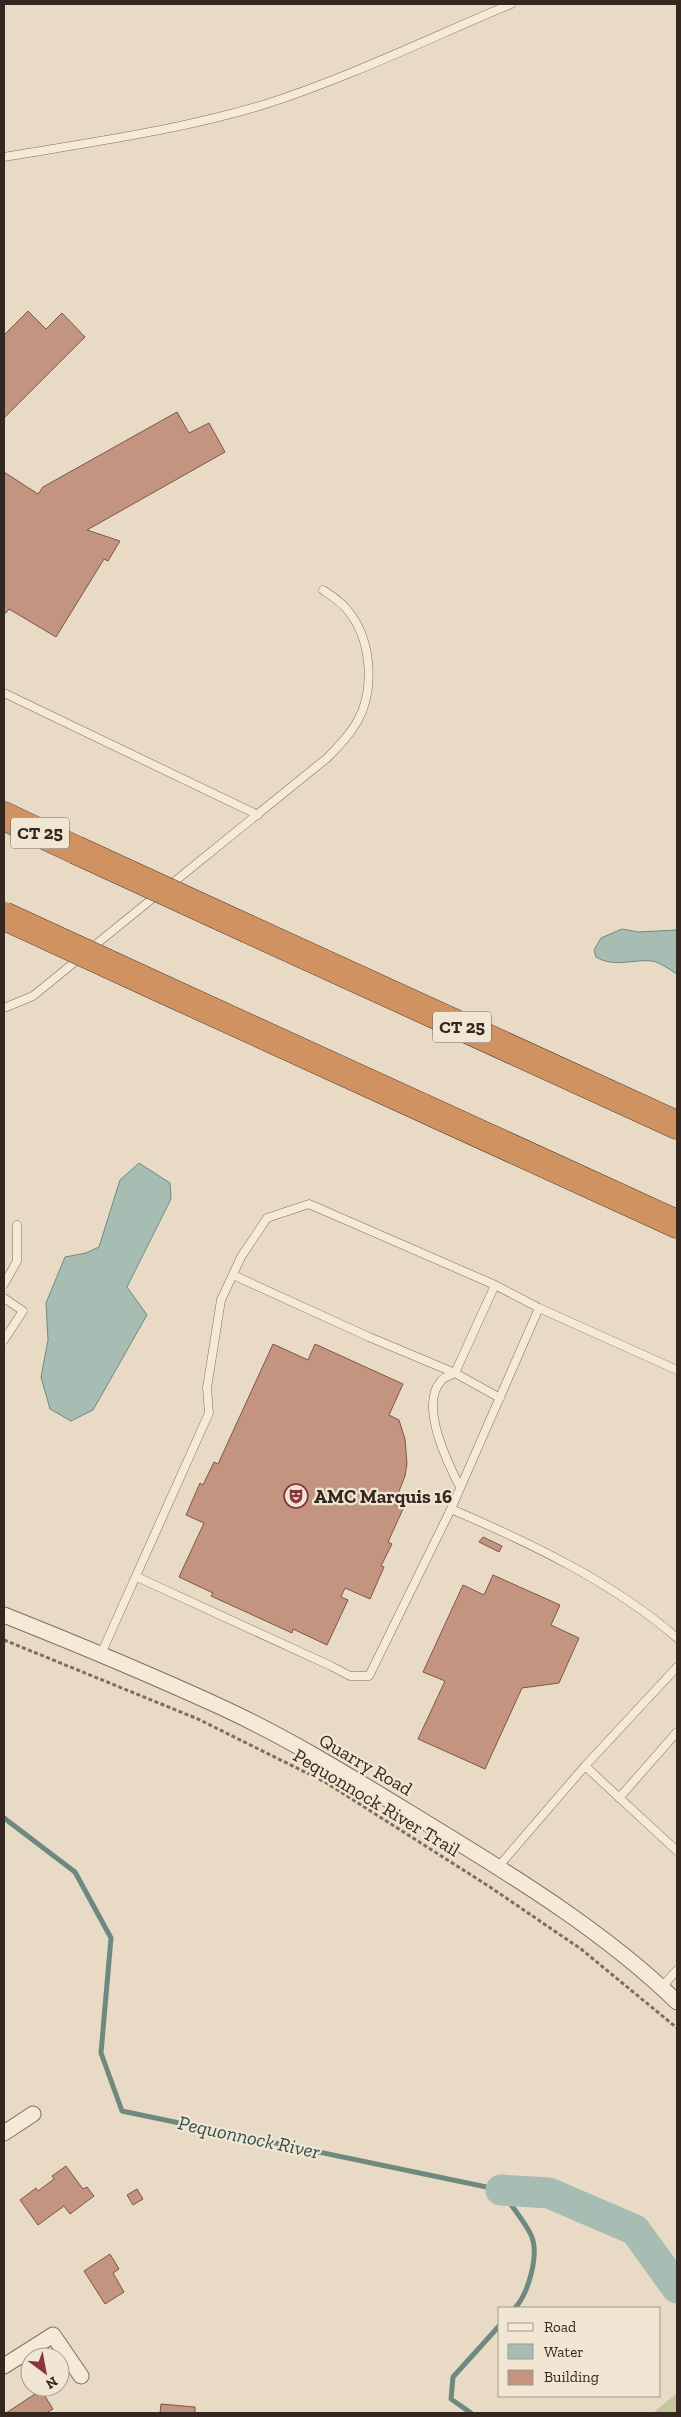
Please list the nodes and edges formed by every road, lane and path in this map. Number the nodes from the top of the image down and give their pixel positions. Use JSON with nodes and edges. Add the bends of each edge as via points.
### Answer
{"nodes":[{"id":1,"x":511,"y":4,"type":"edge"},
{"id":2,"x":4,"y":157,"type":"edge"},
{"id":3,"x":323,"y":590,"type":"dead end"},
{"id":4,"x":4,"y":693,"type":"edge"},
{"id":5,"x":258,"y":815,"type":"junction"},
{"id":6,"x":4,"y":816,"type":"edge"},
{"id":7,"x":4,"y":916,"type":"edge"},
{"id":8,"x":4,"y":1008,"type":"edge"},
{"id":9,"x":677,"y":1125,"type":"edge"},
{"id":10,"x":675,"y":1223,"type":"edge"},
{"id":11,"x":17,"y":1225,"type":"dead end"},
{"id":12,"x":233,"y":1275,"type":"junction"},
{"id":13,"x":4,"y":1284,"type":"edge"},
{"id":14,"x":495,"y":1285,"type":"junction"},
{"id":15,"x":4,"y":1298,"type":"edge"},
{"id":16,"x":539,"y":1308,"type":"junction"},
{"id":17,"x":4,"y":1340,"type":"edge"},
{"id":18,"x":677,"y":1370,"type":"edge"},
{"id":19,"x":455,"y":1373,"type":"junction"},
{"id":20,"x":500,"y":1398,"type":"junction"},
{"id":21,"x":460,"y":1487,"type":"junction"},
{"id":22,"x":450,"y":1509,"type":"junction"},
{"id":23,"x":137,"y":1577,"type":"junction"},
{"id":24,"x":4,"y":1615,"type":"edge"},
{"id":25,"x":677,"y":1638,"type":"edge"},
{"id":26,"x":4,"y":1640,"type":"edge"},
{"id":27,"x":101,"y":1654,"type":"junction"},
{"id":28,"x":677,"y":1667,"type":"edge"},
{"id":29,"x":677,"y":1732,"type":"edge"},
{"id":30,"x":586,"y":1766,"type":"junction"},
{"id":31,"x":619,"y":1798,"type":"junction"},
{"id":32,"x":677,"y":1851,"type":"edge"},
{"id":33,"x":498,"y":1867,"type":"junction"},
{"id":34,"x":677,"y":1970,"type":"edge"},
{"id":35,"x":662,"y":1987,"type":"junction"},
{"id":36,"x":677,"y":2002,"type":"edge"},
{"id":37,"x":677,"y":2028,"type":"edge"},
{"id":38,"x":33,"y":2114,"type":"dead end"},
{"id":39,"x":4,"y":2133,"type":"edge"},
{"id":40,"x":4,"y":2366,"type":"edge"},
{"id":41,"x":81,"y":2376,"type":"dead end"}],
"edges":[{"from":1,"to":2,"type":"lane","via":[[313,88],[266,104],[166,129]]},
{"from":3,"to":5,"type":"lane","via":[[340,601],[362,636],[368,688],[363,707],[343,742]]},
{"from":4,"to":5,"type":"lane"},
{"from":5,"to":8,"type":"lane","via":[[49,984],[32,996]]},
{"from":6,"to":9,"type":"highway","number":"CT 25","bridge":true},
{"from":7,"to":10,"type":"highway","bridge":true},
{"from":11,"to":13,"type":"lane","via":[[17,1261]]},
{"from":12,"to":14,"type":"lane","via":[[267,1218],[309,1204]]},
{"from":12,"to":19,"type":"lane","via":[[369,1338]]},
{"from":12,"to":23,"type":"lane","via":[[222,1300],[213,1343],[207,1388],[210,1413]]},
{"from":14,"to":16,"type":"lane"},
{"from":14,"to":19,"type":"lane"},
{"from":15,"to":17,"type":"lane","via":[[23,1311]]},
{"from":16,"to":18,"type":"lane"},
{"from":16,"to":20,"type":"lane"},
{"from":19,"to":20,"type":"lane"},
{"from":19,"to":21,"type":"lane","via":[[441,1381],[434,1395],[435,1428],[444,1456]]},
{"from":20,"to":21,"type":"lane"},
{"from":21,"to":22,"type":"lane"},
{"from":22,"to":23,"type":"lane","via":[[369,1676],[350,1676]]},
{"from":22,"to":25,"type":"lane","via":[[549,1555],[636,1607]]},
{"from":23,"to":27,"type":"lane"},
{"from":24,"to":27,"type":"street","name":"Quarry Road"},
{"from":26,"to":37,"type":"path","name":"Pequonnock River Trail","via":[[198,1719],[325,1782],[581,1948]]},
{"from":27,"to":33,"type":"street","name":"Quarry Road","via":[[222,1708],[332,1766]]},
{"from":28,"to":30,"type":"lane"},
{"from":29,"to":31,"type":"lane"},
{"from":30,"to":31,"type":"lane"},
{"from":30,"to":33,"type":"lane"},
{"from":31,"to":32,"type":"lane"},
{"from":33,"to":35,"type":"street","name":"Quarry Road","via":[[594,1932]]},
{"from":34,"to":35,"type":"lane"},
{"from":35,"to":36,"type":"street","name":"Quarry Road"},
{"from":38,"to":39,"type":"street"},
{"from":40,"to":41,"type":"street","via":[[53,2335]]}]}
